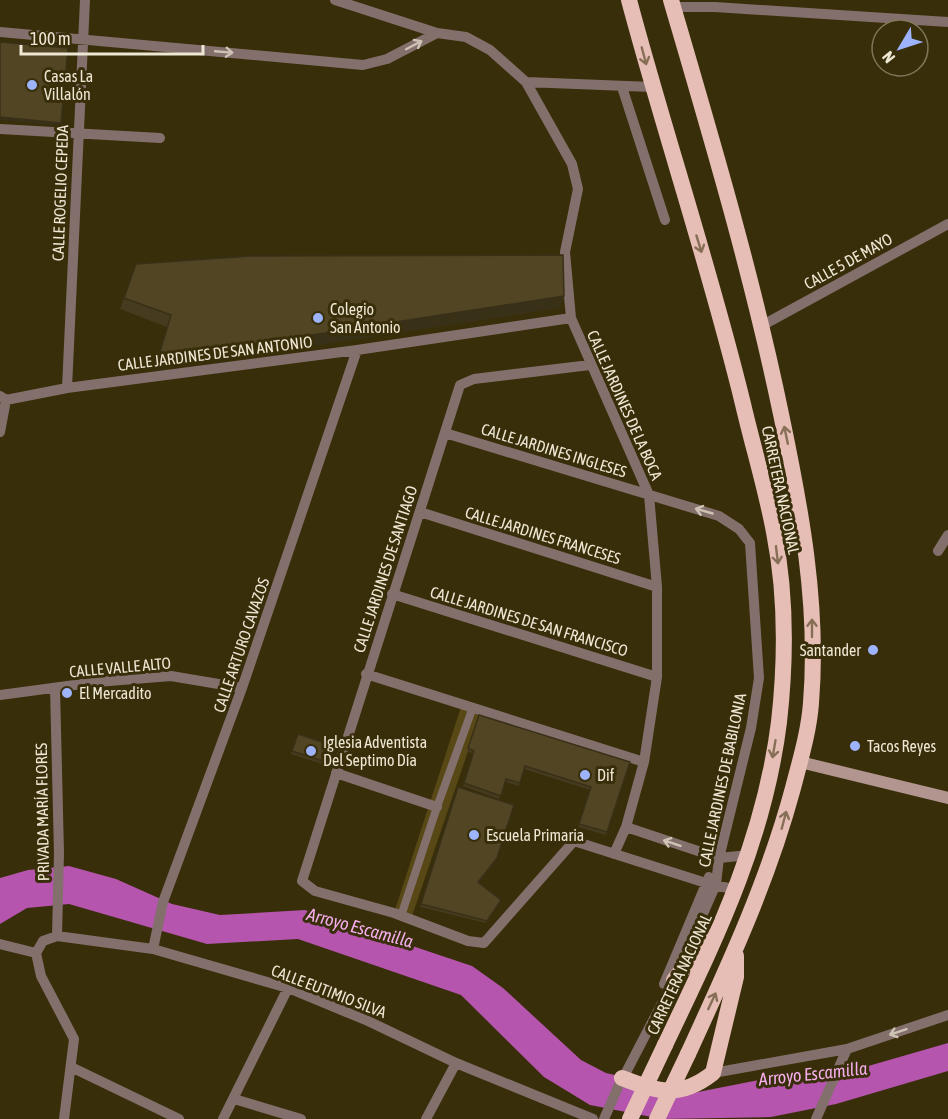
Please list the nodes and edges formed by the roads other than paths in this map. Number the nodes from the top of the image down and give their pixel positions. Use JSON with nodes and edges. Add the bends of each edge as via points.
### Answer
{"nodes":[{"id":1,"x":85,"y":0,"type":"edge"},
{"id":2,"x":335,"y":0,"type":"edge"},
{"id":3,"x":629,"y":0,"type":"edge"},
{"id":4,"x":672,"y":3,"type":"edge"},
{"id":5,"x":948,"y":22,"type":"edge"},
{"id":6,"x":0,"y":32,"type":"edge"},
{"id":7,"x":437,"y":33,"type":"junction"},
{"id":8,"x":82,"y":39,"type":"junction"},
{"id":9,"x":526,"y":82,"type":"junction"},
{"id":10,"x":622,"y":87,"type":"junction"},
{"id":11,"x":652,"y":87,"type":"junction"},
{"id":12,"x":0,"y":129,"type":"edge"},
{"id":13,"x":78,"y":132,"type":"junction"},
{"id":14,"x":160,"y":138,"type":"dead end"},
{"id":15,"x":665,"y":220,"type":"dead end"},
{"id":16,"x":948,"y":224,"type":"edge"},
{"id":17,"x":571,"y":318,"type":"junction"},
{"id":18,"x":762,"y":325,"type":"junction"},
{"id":19,"x":357,"y":350,"type":"junction"},
{"id":20,"x":590,"y":365,"type":"junction"},
{"id":21,"x":67,"y":388,"type":"junction"},
{"id":22,"x":3,"y":398,"type":"edge"},
{"id":23,"x":1,"y":419,"type":"edge"},
{"id":24,"x":0,"y":432,"type":"edge"},
{"id":25,"x":445,"y":433,"type":"junction"},
{"id":26,"x":649,"y":495,"type":"junction"},
{"id":27,"x":420,"y":512,"type":"junction"},
{"id":28,"x":948,"y":535,"type":"edge"},
{"id":29,"x":750,"y":543,"type":"joint"},
{"id":30,"x":938,"y":551,"type":"dead end"},
{"id":31,"x":657,"y":587,"type":"junction"},
{"id":32,"x":392,"y":594,"type":"junction"},
{"id":33,"x":366,"y":674,"type":"junction"},
{"id":34,"x":657,"y":677,"type":"junction"},
{"id":35,"x":55,"y":688,"type":"junction"},
{"id":36,"x":242,"y":688,"type":"junction"},
{"id":37,"x":0,"y":695,"type":"edge"},
{"id":38,"x":473,"y":707,"type":"junction"},
{"id":39,"x":644,"y":762,"type":"junction"},
{"id":40,"x":800,"y":762,"type":"junction"},
{"id":41,"x":336,"y":773,"type":"junction"},
{"id":42,"x":948,"y":798,"type":"edge"},
{"id":43,"x":437,"y":807,"type":"junction"},
{"id":44,"x":626,"y":827,"type":"junction"},
{"id":45,"x":614,"y":854,"type":"junction"},
{"id":46,"x":749,"y":855,"type":"junction"},
{"id":47,"x":719,"y":858,"type":"junction"},
{"id":48,"x":711,"y":884,"type":"junction"},
{"id":49,"x":737,"y":890,"type":"junction"},
{"id":50,"x":726,"y":915,"type":"junction"},
{"id":51,"x":401,"y":916,"type":"junction"},
{"id":52,"x":57,"y":936,"type":"junction"},
{"id":53,"x":0,"y":944,"type":"edge"},
{"id":54,"x":153,"y":949,"type":"junction"},
{"id":55,"x":736,"y":949,"type":"junction"},
{"id":56,"x":36,"y":953,"type":"junction"},
{"id":57,"x":674,"y":980,"type":"junction"},
{"id":58,"x":288,"y":988,"type":"junction"},
{"id":59,"x":948,"y":1015,"type":"edge"},
{"id":60,"x":847,"y":1049,"type":"junction"},
{"id":61,"x":456,"y":1063,"type":"junction"},
{"id":62,"x":70,"y":1067,"type":"junction"},
{"id":63,"x":713,"y":1073,"type":"junction"},
{"id":64,"x":622,"y":1082,"type":"junction"},
{"id":65,"x":234,"y":1099,"type":"junction"},
{"id":66,"x":608,"y":1117,"type":"edge"},
{"id":67,"x":592,"y":1118,"type":"edge"},
{"id":68,"x":64,"y":1119,"type":"edge"},
{"id":69,"x":179,"y":1119,"type":"edge"},
{"id":70,"x":223,"y":1119,"type":"edge"},
{"id":71,"x":301,"y":1119,"type":"edge"},
{"id":72,"x":426,"y":1119,"type":"edge"},
{"id":73,"x":630,"y":1119,"type":"edge"},
{"id":74,"x":657,"y":1119,"type":"edge"},
{"id":75,"x":816,"y":1119,"type":"edge"}],
"edges":[{"from":1,"to":8,"type":"street","name":"CALLE ROGELIO CEPEDA"},
{"from":2,"to":7,"type":"street","name":"CALLE JARDINES DE LA BOCA"},
{"from":3,"to":11,"type":"highway","name":"CARRETERA NACIONAL","one_way":true},
{"from":4,"to":5,"type":"street"},
{"from":4,"to":18,"type":"highway","name":"CARRETERA NACIONAL"},
{"from":6,"to":8,"type":"street"},
{"from":8,"to":7,"type":"street","one_way":true,"via":[[363,65],[387,59]]},
{"from":7,"to":9,"type":"street","name":"CALLE JARDINES DE LA BOCA","via":[[465,37],[490,50]]},
{"from":8,"to":13,"type":"street","name":"CALLE ROGELIO CEPEDA"},
{"from":9,"to":10,"type":"street"},
{"from":9,"to":17,"type":"street","name":"CALLE JARDINES DE LA BOCA","via":[[572,164],[578,189],[565,252]]},
{"from":10,"to":11,"type":"street"},
{"from":10,"to":15,"type":"street"},
{"from":11,"to":46,"type":"highway","name":"CARRETERA NACIONAL","one_way":true,"via":[[725,331],[774,532],[783,595],[779,722]]},
{"from":12,"to":13,"type":"street"},
{"from":13,"to":14,"type":"street"},
{"from":13,"to":21,"type":"street","name":"CALLE ROGELIO CEPEDA"},
{"from":16,"to":18,"type":"street","name":"CALLE 5 DE MAYO"},
{"from":17,"to":19,"type":"street","name":"CALLE JARDINES DE SAN ANTONIO"},
{"from":17,"to":20,"type":"street","name":"CALLE JARDINES DE LA BOCA"},
{"from":40,"to":18,"type":"highway","name":"CARRETERA NACIONAL","one_way":true,"via":[[811,704],[812,613],[798,491]]},
{"from":19,"to":21,"type":"street","name":"CALLE JARDINES DE SAN ANTONIO"},
{"from":19,"to":36,"type":"street","name":"CALLE ARTURO CAVAZOS"},
{"from":20,"to":25,"type":"street","name":"CALLE JARDINES DE SANTIAGO","via":[[466,381],[457,391]]},
{"from":20,"to":26,"type":"street","name":"CALLE JARDINES DE LA BOCA"},
{"from":21,"to":22,"type":"street","name":"CALLE JARDINES DE SAN ANTONIO"},
{"from":22,"to":23,"type":"street"},
{"from":23,"to":24,"type":"street"},
{"from":25,"to":26,"type":"street","name":"CALLE JARDINES INGLESES"},
{"from":25,"to":27,"type":"street","name":"CALLE JARDINES DE SANTIAGO"},
{"from":29,"to":26,"type":"street","name":"CALLE JARDINES INGLESES","one_way":true,"via":[[739,529],[719,516]]},
{"from":26,"to":31,"type":"street","name":"CALLE JARDINES DE LA BOCA"},
{"from":27,"to":31,"type":"street","name":"CALLE JARDINES FRANCESES"},
{"from":27,"to":32,"type":"street","name":"CALLE JARDINES DE SANTIAGO"},
{"from":28,"to":30,"type":"street"},
{"from":29,"to":47,"type":"street","name":"CALLE JARDINES DE BABILONIA","via":[[759,678],[736,797]]},
{"from":31,"to":34,"type":"street","name":"CALLE JARDINES DE LA BOCA"},
{"from":32,"to":33,"type":"street","name":"CALLE JARDINES DE SANTIAGO"},
{"from":32,"to":34,"type":"street","name":"CALLE JARDINES DE SAN FRANCISCO"},
{"from":33,"to":38,"type":"street"},
{"from":33,"to":41,"type":"street","name":"CALLE JARDINES DE SANTIAGO"},
{"from":34,"to":39,"type":"street","name":"CALLE JARDINES DE LA BOCA"},
{"from":35,"to":36,"type":"street","name":"CALLE VALLE ALTO","via":[[171,676]]},
{"from":35,"to":37,"type":"street","name":"CALLE VALLE ALTO"},
{"from":35,"to":52,"type":"street","name":"PRIVADA MARÍA FLORES"},
{"from":36,"to":54,"type":"street","name":"CALLE ARTURO CAVAZOS","via":[[163,902]]},
{"from":38,"to":39,"type":"street"},
{"from":38,"to":43,"type":"street"},
{"from":39,"to":44,"type":"street","name":"CALLE JARDINES DE LA BOCA"},
{"from":40,"to":42,"type":"main road"},
{"from":55,"to":40,"type":"highway","name":"CARRETERA NACIONAL","one_way":true,"via":[[781,833]]},
{"from":41,"to":43,"type":"street"},
{"from":41,"to":51,"type":"street","name":"CALLE JARDINES DE SANTIAGO","via":[[302,881],[307,887]]},
{"from":43,"to":51,"type":"street"},
{"from":44,"to":45,"type":"street","name":"CALLE JARDINES DE LA BOCA"},
{"from":47,"to":44,"type":"street","one_way":true},
{"from":45,"to":48,"type":"street"},
{"from":45,"to":51,"type":"street","via":[[574,841],[484,943],[468,941]]},
{"from":46,"to":47,"type":"street"},
{"from":46,"to":49,"type":"highway","name":"CARRETERA NACIONAL"},
{"from":47,"to":48,"type":"street","name":"CALLE JARDINES DE BABILONIA"},
{"from":48,"to":49,"type":"street"},
{"from":48,"to":57,"type":"street","name":"CALLE JARDINES DE BABILONIA"},
{"from":48,"to":64,"type":"street"},
{"from":49,"to":50,"type":"highway","name":"CARRETERA NACIONAL"},
{"from":50,"to":57,"type":"highway"},
{"from":50,"to":73,"type":"highway","name":"CARRETERA NACIONAL","bridge":true},
{"from":52,"to":54,"type":"street","name":"CALLE EUTIMIO SILVA"},
{"from":52,"to":56,"type":"street","name":"CALLE EUTIMIO SILVA","via":[[43,941]]},
{"from":53,"to":56,"type":"street"},
{"from":54,"to":58,"type":"street","name":"CALLE EUTIMIO SILVA"},
{"from":55,"to":63,"type":"highway","via":[[736,977]]},
{"from":74,"to":55,"type":"highway","name":"CARRETERA NACIONAL","one_way":true,"bridge":true},
{"from":56,"to":62,"type":"street","via":[[41,976],[74,1039]]},
{"from":57,"to":64,"type":"street","name":"CALLE JARDINES DE BABILONIA"},
{"from":58,"to":61,"type":"street","name":"CALLE EUTIMIO SILVA"},
{"from":58,"to":65,"type":"street"},
{"from":59,"to":60,"type":"street","one_way":true},
{"from":60,"to":63,"type":"street"},
{"from":60,"to":75,"type":"street"},
{"from":61,"to":67,"type":"street","name":"CALLE EUTIMIO SILVA"},
{"from":61,"to":72,"type":"street"},
{"from":62,"to":68,"type":"street"},
{"from":62,"to":69,"type":"street"},
{"from":63,"to":64,"type":"highway","via":[[689,1087],[668,1091]]},
{"from":64,"to":66,"type":"street"},
{"from":65,"to":70,"type":"street"},
{"from":65,"to":71,"type":"street"},
{"from":66,"to":67,"type":"street","name":"CALLE EUTIMIO SILVA"}]}
